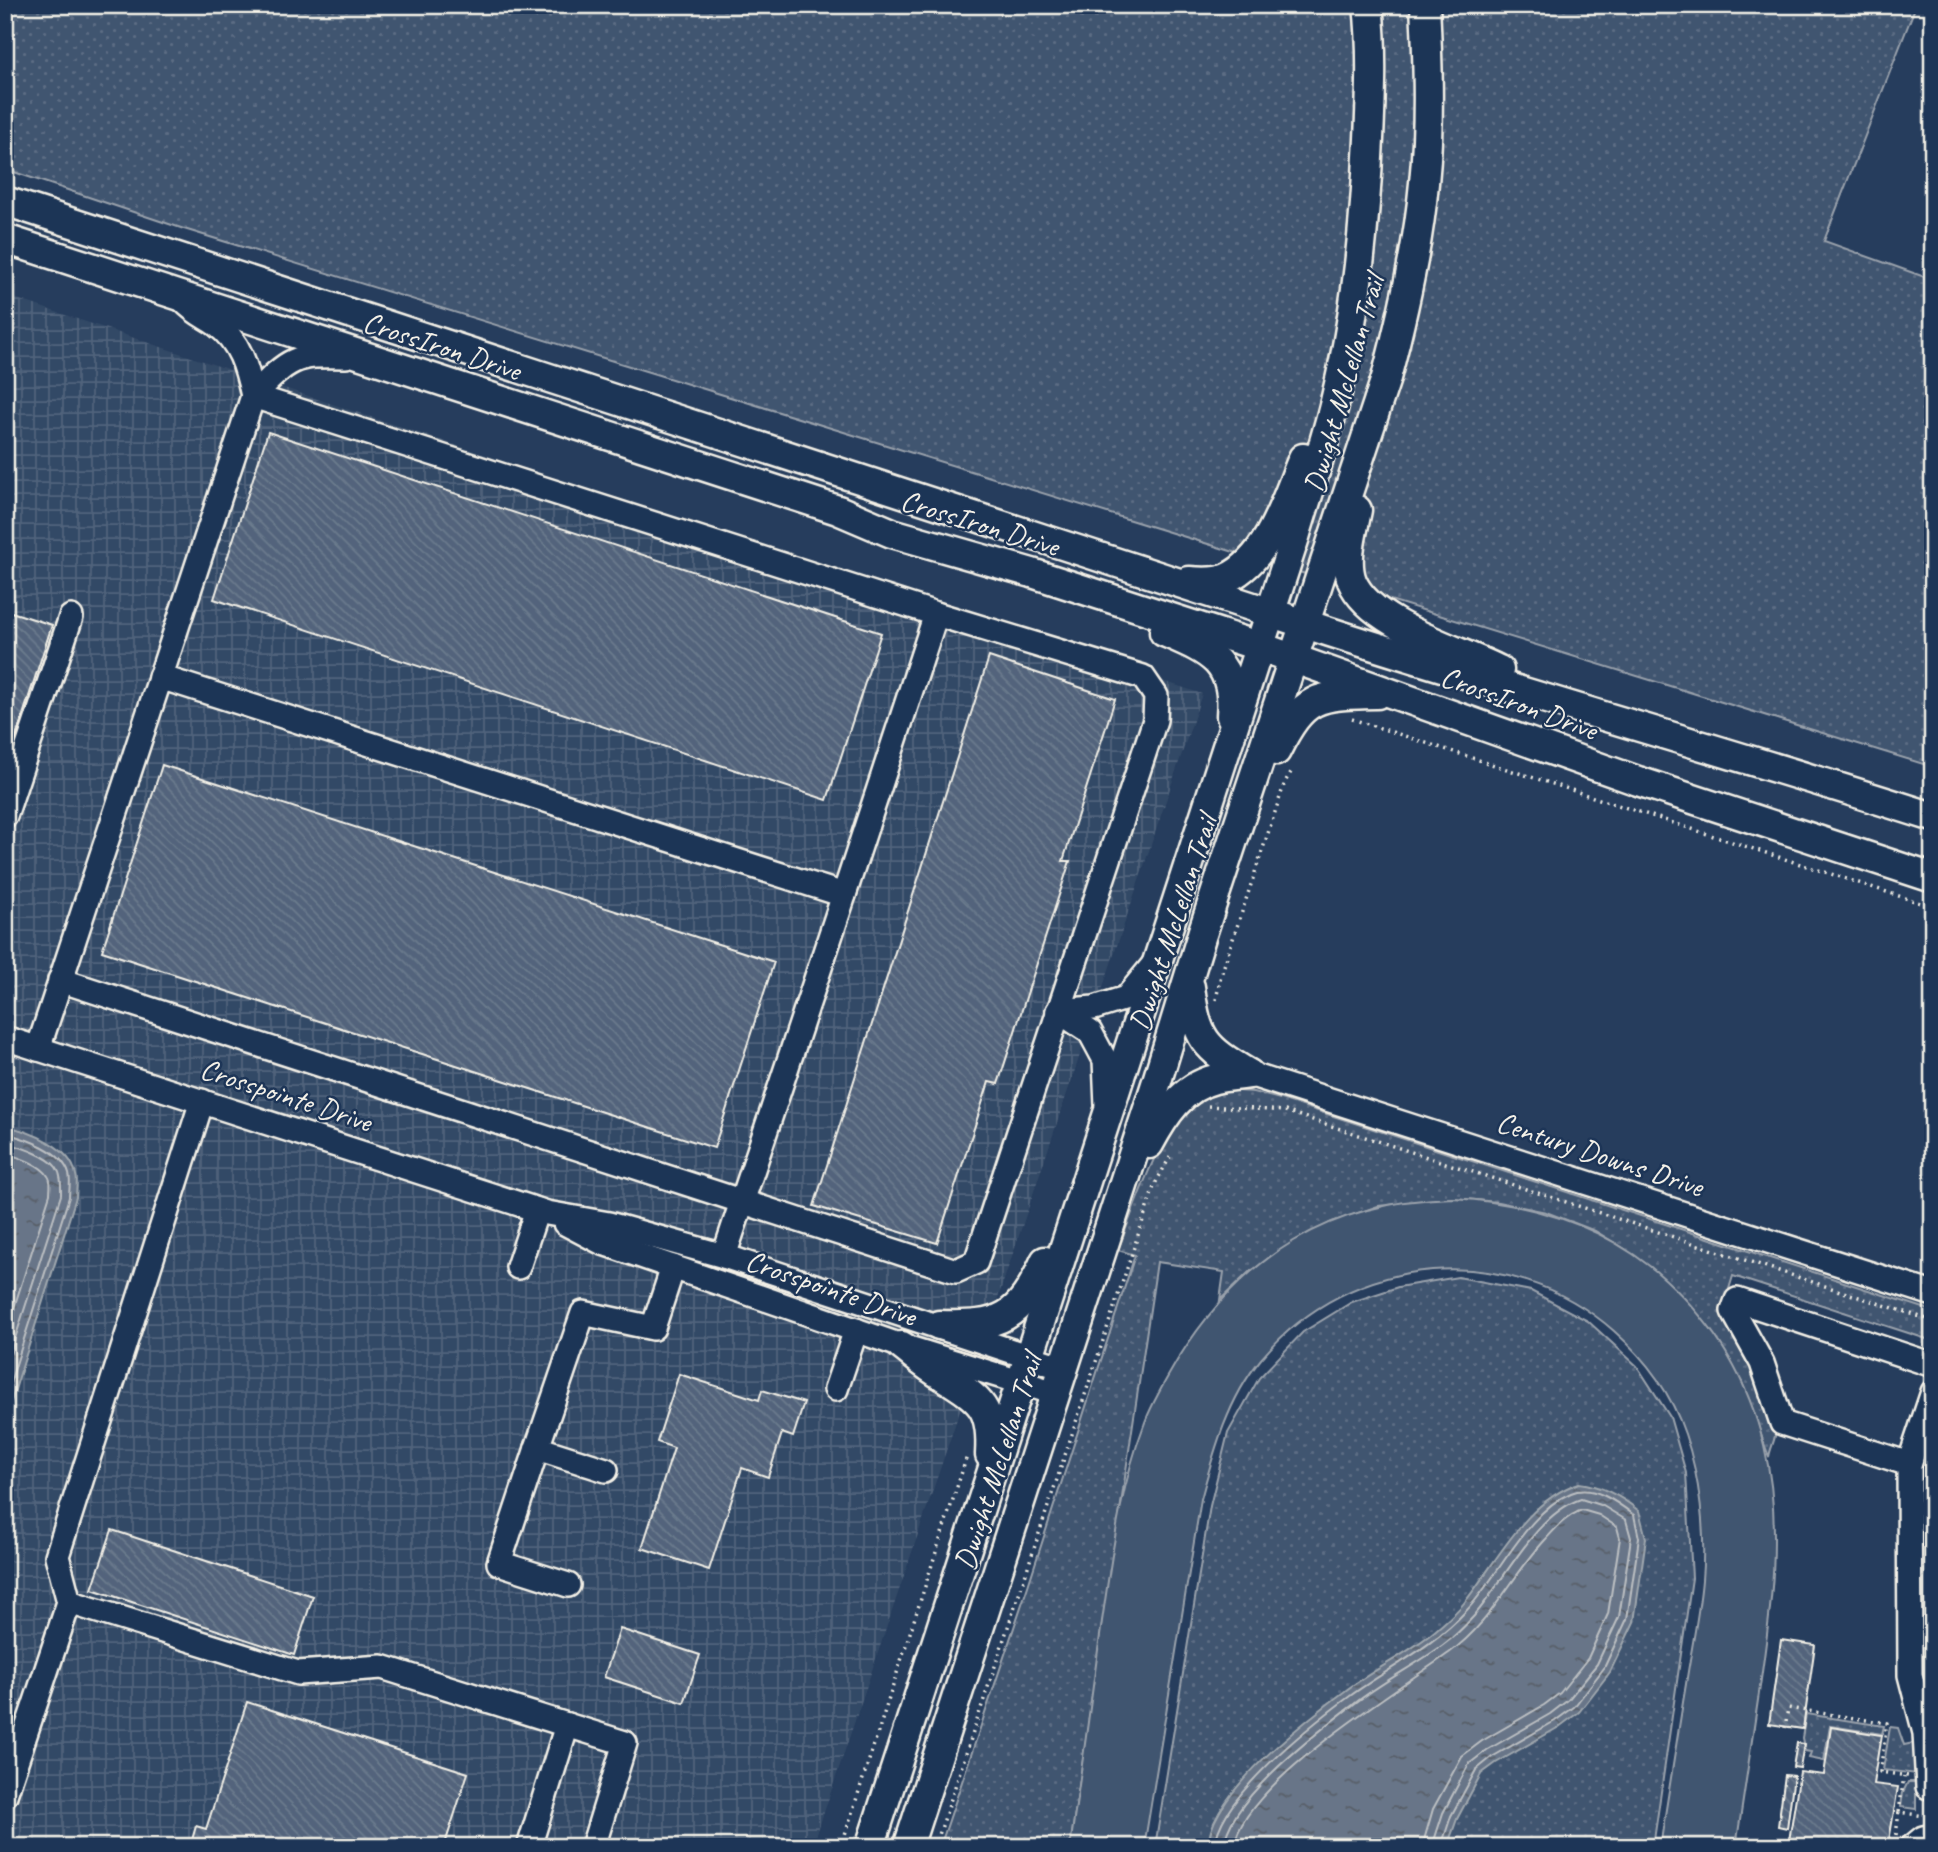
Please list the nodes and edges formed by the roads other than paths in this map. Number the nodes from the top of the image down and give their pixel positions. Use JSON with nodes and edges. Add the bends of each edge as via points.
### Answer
{"nodes":[{"id":1,"x":1368,"y":5,"type":"edge"},
{"id":2,"x":1425,"y":5,"type":"edge"},
{"id":3,"x":5,"y":201,"type":"edge"},
{"id":4,"x":5,"y":239,"type":"edge"},
{"id":5,"x":177,"y":294,"type":"junction"},
{"id":6,"x":370,"y":357,"type":"junction"},
{"id":7,"x":253,"y":396,"type":"junction"},
{"id":8,"x":1377,"y":407,"type":"junction"},
{"id":9,"x":1334,"y":408,"type":"junction"},
{"id":10,"x":1171,"y":580,"type":"junction"},
{"id":11,"x":1125,"y":604,"type":"junction"},
{"id":12,"x":1270,"y":612,"type":"junction"},
{"id":13,"x":936,"y":614,"type":"junction"},
{"id":14,"x":71,"y":617,"type":"dead end"},
{"id":15,"x":1305,"y":624,"type":"junction"},
{"id":16,"x":1258,"y":646,"type":"junction"},
{"id":17,"x":1294,"y":659,"type":"junction"},
{"id":18,"x":160,"y":677,"type":"junction"},
{"id":19,"x":1398,"y":694,"type":"junction"},
{"id":20,"x":1567,"y":705,"type":"junction"},
{"id":21,"x":1228,"y":742,"type":"junction"},
{"id":22,"x":1248,"y":795,"type":"junction"},
{"id":23,"x":5,"y":816,"type":"edge"},
{"id":24,"x":1933,"y":817,"type":"edge"},
{"id":25,"x":1933,"y":878,"type":"edge"},
{"id":26,"x":844,"y":895,"type":"junction"},
{"id":27,"x":1157,"y":960,"type":"junction"},
{"id":28,"x":1189,"y":979,"type":"junction"},
{"id":29,"x":60,"y":980,"type":"junction"},
{"id":30,"x":1058,"y":1011,"type":"junction"},
{"id":31,"x":5,"y":1038,"type":"edge"},
{"id":32,"x":38,"y":1049,"type":"junction"},
{"id":33,"x":1249,"y":1074,"type":"junction"},
{"id":34,"x":202,"y":1101,"type":"junction"},
{"id":35,"x":1107,"y":1114,"type":"junction"},
{"id":36,"x":1079,"y":1200,"type":"junction"},
{"id":37,"x":743,"y":1201,"type":"junction"},
{"id":38,"x":1116,"y":1207,"type":"junction"},
{"id":39,"x":542,"y":1212,"type":"junction"},
{"id":40,"x":724,"y":1256,"type":"junction"},
{"id":41,"x":518,"y":1267,"type":"dead end"},
{"id":42,"x":673,"y":1267,"type":"junction"},
{"id":43,"x":1933,"y":1294,"type":"edge"},
{"id":44,"x":939,"y":1325,"type":"junction"},
{"id":45,"x":856,"y":1330,"type":"junction"},
{"id":46,"x":902,"y":1346,"type":"junction"},
{"id":47,"x":1933,"y":1364,"type":"edge"},
{"id":48,"x":1024,"y":1369,"type":"junction"},
{"id":49,"x":1059,"y":1380,"type":"junction"},
{"id":50,"x":836,"y":1389,"type":"dead end"},
{"id":51,"x":1933,"y":1392,"type":"edge"},
{"id":52,"x":537,"y":1448,"type":"junction"},
{"id":53,"x":1909,"y":1464,"type":"junction"},
{"id":54,"x":606,"y":1469,"type":"dead end"},
{"id":55,"x":989,"y":1480,"type":"junction"},
{"id":56,"x":568,"y":1585,"type":"dead end"},
{"id":57,"x":69,"y":1602,"type":"junction"},
{"id":58,"x":568,"y":1725,"type":"junction"},
{"id":59,"x":1930,"y":1784,"type":"edge"},
{"id":60,"x":5,"y":1795,"type":"edge"},
{"id":61,"x":1933,"y":1836,"type":"edge"},
{"id":62,"x":529,"y":1847,"type":"edge"},
{"id":63,"x":593,"y":1847,"type":"edge"},
{"id":64,"x":870,"y":1847,"type":"edge"},
{"id":65,"x":908,"y":1847,"type":"edge"},
{"id":66,"x":1912,"y":1847,"type":"edge"}],
"edges":[{"from":1,"to":9,"type":"main road","name":"Dwight McLellan Trail","via":[[1366,198],[1352,314]]},
{"from":2,"to":8,"type":"main road","name":"Dwight McLellan Trail","via":[[1428,98],[1424,184],[1405,307]]},
{"from":3,"to":10,"type":"main road","name":"CrossIron Drive"},
{"from":4,"to":5,"type":"main road","name":"CrossIron Drive"},
{"from":5,"to":6,"type":"main road","name":"CrossIron Drive"},
{"from":5,"to":7,"type":"street","via":[[237,344]]},
{"from":6,"to":7,"type":"street","via":[[316,355],[292,360]]},
{"from":6,"to":11,"type":"main road","name":"CrossIron Drive","via":[[838,510],[892,533]]},
{"from":7,"to":13,"type":"street"},
{"from":7,"to":18,"type":"street"},
{"from":8,"to":15,"type":"main road","name":"Dwight McLellan Trail"},
{"from":8,"to":20,"type":"main road","via":[[1349,562],[1352,579],[1364,599],[1385,617]]},
{"from":9,"to":10,"type":"main road","via":[[1304,455],[1256,555],[1225,579]]},
{"from":9,"to":12,"type":"main road","name":"Dwight McLellan Trail"},
{"from":10,"to":12,"type":"main road","name":"CrossIron Drive"},
{"from":11,"to":16,"type":"main road","name":"CrossIron Drive"},
{"from":11,"to":21,"type":"main road","via":[[1148,625],[1220,662],[1233,694]]},
{"from":12,"to":15,"type":"main road","name":"CrossIron Drive"},
{"from":12,"to":16,"type":"main road","name":"Dwight McLellan Trail"},
{"from":13,"to":26,"type":"street"},
{"from":13,"to":30,"type":"street","via":[[1143,677],[1156,696],[1155,720]]},
{"from":14,"to":23,"type":"street"},
{"from":15,"to":17,"type":"main road","name":"Dwight McLellan Trail"},
{"from":15,"to":20,"type":"main road","name":"CrossIron Drive"},
{"from":16,"to":17,"type":"main road","name":"CrossIron Drive"},
{"from":16,"to":21,"type":"main road","name":"Dwight McLellan Trail"},
{"from":17,"to":19,"type":"main road","name":"CrossIron Drive"},
{"from":17,"to":22,"type":"main road","name":"Dwight McLellan Trail"},
{"from":18,"to":26,"type":"street"},
{"from":18,"to":29,"type":"street"},
{"from":19,"to":22,"type":"main road","via":[[1333,695],[1301,710]]},
{"from":19,"to":25,"type":"main road","name":"CrossIron Drive","via":[[1638,781]]},
{"from":20,"to":24,"type":"main road","name":"CrossIron Drive"},
{"from":21,"to":27,"type":"main road","name":"Dwight McLellan Trail"},
{"from":22,"to":28,"type":"main road","name":"Dwight McLellan Trail"},
{"from":26,"to":37,"type":"street"},
{"from":27,"to":30,"type":"street","via":[[1126,998],[1094,1008]]},
{"from":27,"to":35,"type":"main road","name":"Dwight McLellan Trail"},
{"from":28,"to":33,"type":"main road","via":[[1198,1029],[1209,1047]]},
{"from":28,"to":38,"type":"main road","name":"Dwight McLellan Trail"},
{"from":29,"to":32,"type":"street"},
{"from":29,"to":37,"type":"street"},
{"from":30,"to":35,"type":"street","via":[[1090,1032],[1105,1060]]},
{"from":30,"to":37,"type":"street","via":[[976,1262],[956,1271]]},
{"from":31,"to":32,"type":"street","name":"Crosspointe Drive"},
{"from":32,"to":34,"type":"street","name":"Crosspointe Drive"},
{"from":33,"to":38,"type":"main road","via":[[1213,1079],[1202,1096],[1176,1102],[1162,1119]]},
{"from":33,"to":43,"type":"street","name":"Century Downs Drive"},
{"from":34,"to":39,"type":"street","name":"Crosspointe Drive"},
{"from":34,"to":57,"type":"street","via":[[57,1556]]},
{"from":35,"to":36,"type":"main road","name":"Dwight McLellan Trail"},
{"from":36,"to":44,"type":"main road","via":[[1056,1236],[1032,1290],[1016,1308],[989,1323]]},
{"from":36,"to":48,"type":"main road","name":"Dwight McLellan Trail"},
{"from":37,"to":40,"type":"street"},
{"from":38,"to":49,"type":"main road","name":"Dwight McLellan Trail"},
{"from":39,"to":40,"type":"street","name":"Crosspointe Drive","via":[[609,1224]]},
{"from":39,"to":41,"type":"street"},
{"from":39,"to":42,"type":"street","name":"Crosspointe Drive","via":[[603,1243]]},
{"from":40,"to":44,"type":"street","name":"Crosspointe Drive"},
{"from":42,"to":45,"type":"street","name":"Crosspointe Drive"},
{"from":42,"to":52,"type":"street","via":[[653,1328],[583,1313]]},
{"from":44,"to":48,"type":"street","name":"Crosspointe Drive"},
{"from":45,"to":46,"type":"street","name":"Crosspointe Drive"},
{"from":45,"to":50,"type":"street"},
{"from":46,"to":48,"type":"street","name":"Crosspointe Drive"},
{"from":46,"to":55,"type":"main road","via":[[970,1392],[981,1405],[989,1421]]},
{"from":47,"to":53,"type":"street","via":[[1737,1300],[1733,1311],[1762,1363],[1782,1423]]},
{"from":48,"to":49,"type":"street"},
{"from":48,"to":55,"type":"main road","name":"Dwight McLellan Trail"},
{"from":49,"to":65,"type":"main road","name":"Dwight McLellan Trail"},
{"from":51,"to":53,"type":"street"},
{"from":52,"to":54,"type":"street"},
{"from":52,"to":56,"type":"street","via":[[499,1563]]},
{"from":53,"to":59,"type":"street","via":[[1910,1675],[1925,1733]]},
{"from":55,"to":64,"type":"main road","name":"Dwight McLellan Trail"},
{"from":57,"to":58,"type":"street","via":[[298,1673],[382,1667]]},
{"from":57,"to":60,"type":"street"},
{"from":58,"to":62,"type":"street"},
{"from":58,"to":63,"type":"street","via":[[625,1743]]},
{"from":61,"to":66,"type":"street"}]}
